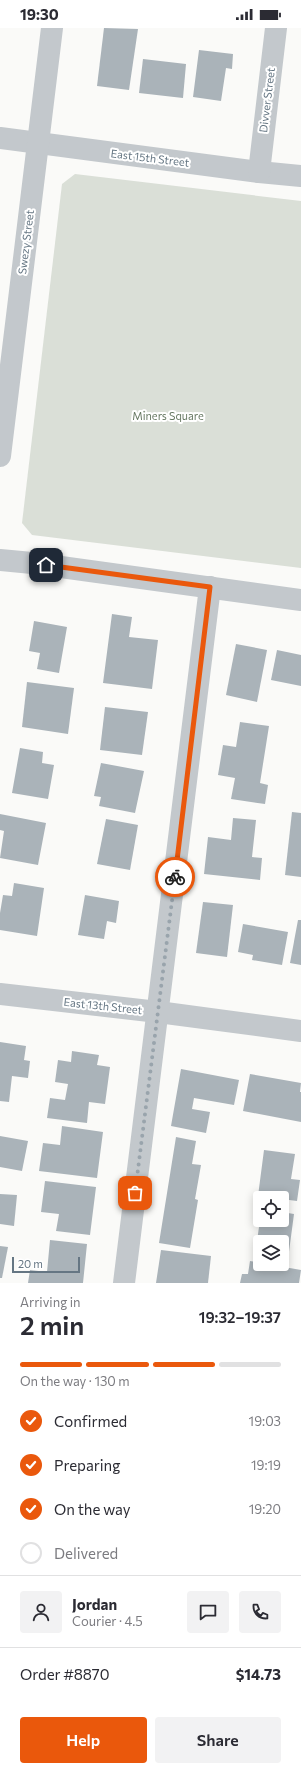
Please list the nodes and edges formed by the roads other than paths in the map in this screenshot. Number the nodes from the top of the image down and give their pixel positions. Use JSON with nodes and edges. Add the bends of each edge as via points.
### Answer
{"nodes":[{"id":1,"x":52,"y":28,"type":"edge"},
{"id":2,"x":276,"y":28,"type":"edge"},
{"id":3,"x":0,"y":138,"type":"edge"},
{"id":4,"x":38,"y":144,"type":"junction"},
{"id":5,"x":259,"y":172,"type":"junction"},
{"id":6,"x":301,"y":176,"type":"edge"},
{"id":7,"x":0,"y":456,"type":"edge"},
{"id":8,"x":0,"y":560,"type":"edge"},
{"id":9,"x":210,"y":587,"type":"junction"},
{"id":10,"x":301,"y":600,"type":"edge"},
{"id":11,"x":0,"y":994,"type":"edge"},
{"id":12,"x":158,"y":1012,"type":"junction"},
{"id":13,"x":301,"y":1031,"type":"edge"},
{"id":14,"x":124,"y":1283,"type":"edge"}],
"edges":[{"from":1,"to":4,"type":"street","name":"Swezy Street"},
{"from":2,"to":5,"type":"street","name":"Divver Street"},
{"from":3,"to":4,"type":"street","name":"East 15th Street"},
{"from":4,"to":5,"type":"street","name":"East 15th Street"},
{"from":4,"to":7,"type":"street","name":"Swezy Street"},
{"from":5,"to":6,"type":"street","name":"East 15th Street"},
{"from":8,"to":9,"type":"street"},
{"from":9,"to":10,"type":"street"},
{"from":9,"to":12,"type":"street"},
{"from":11,"to":12,"type":"street","name":"East 13th Street"},
{"from":12,"to":13,"type":"street","name":"East 13th Street"},
{"from":12,"to":14,"type":"street"}]}
